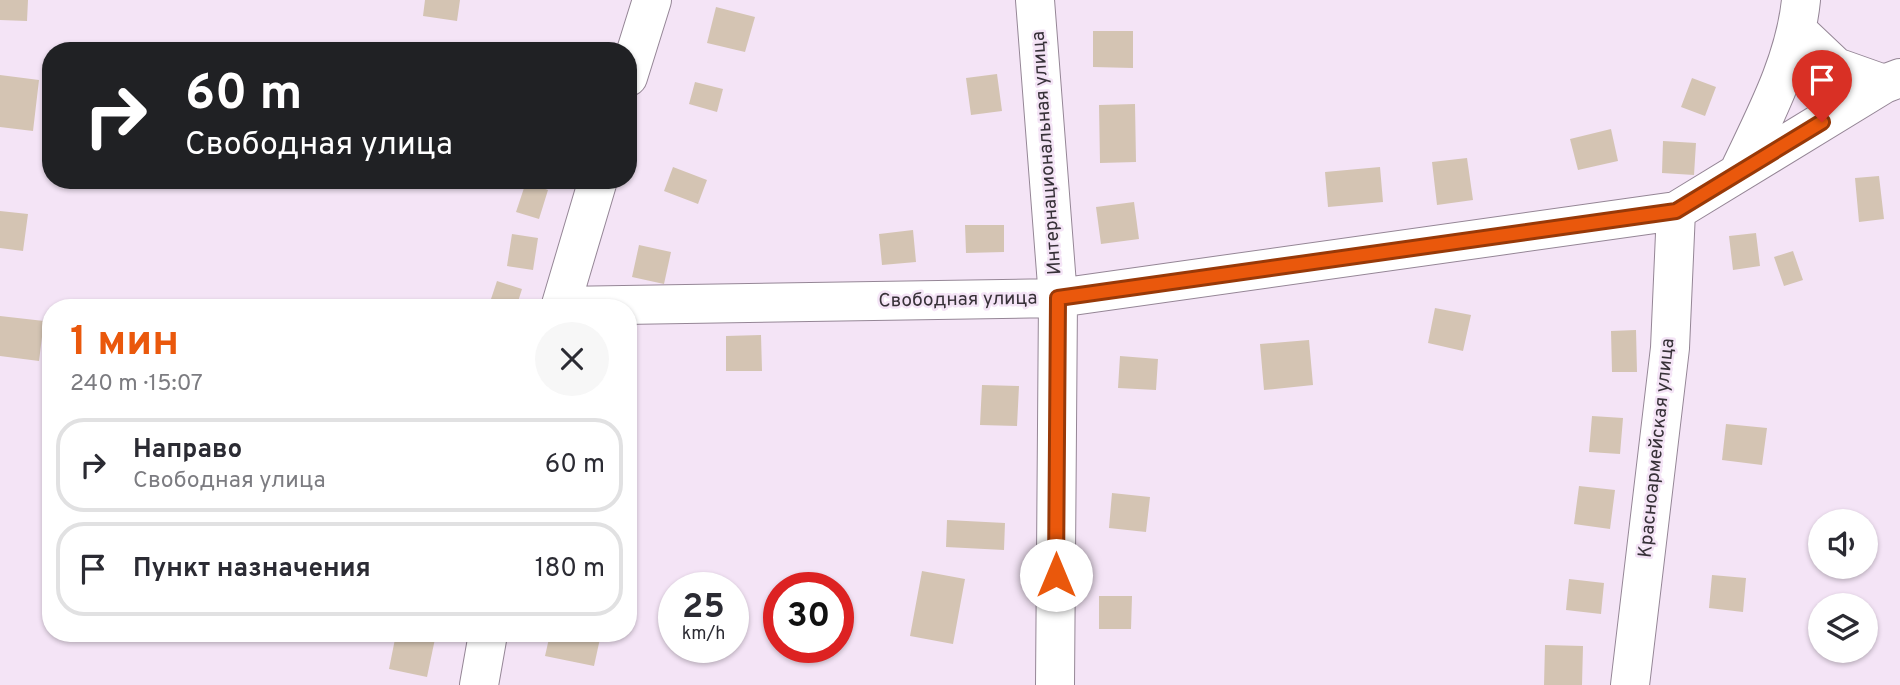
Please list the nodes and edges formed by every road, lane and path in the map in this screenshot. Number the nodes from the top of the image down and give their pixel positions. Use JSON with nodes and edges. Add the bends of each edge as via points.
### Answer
{"nodes":[{"id":1,"x":652,"y":0,"type":"edge"},
{"id":2,"x":1035,"y":0,"type":"edge"},
{"id":3,"x":1800,"y":16,"type":"edge"},
{"id":4,"x":637,"y":48,"type":"edge"},
{"id":5,"x":1892,"y":81,"type":"edge"},
{"id":6,"x":1738,"y":173,"type":"junction"},
{"id":7,"x":595,"y":189,"type":"edge"},
{"id":8,"x":1676,"y":211,"type":"junction"},
{"id":9,"x":1058,"y":298,"type":"junction"},
{"id":10,"x":563,"y":299,"type":"edge"},
{"id":11,"x":637,"y":306,"type":"edge"},
{"id":12,"x":487,"y":642,"type":"edge"},
{"id":13,"x":479,"y":685,"type":"edge"},
{"id":14,"x":1055,"y":685,"type":"edge"},
{"id":15,"x":1630,"y":685,"type":"edge"}],
"edges":[{"from":1,"to":4,"type":"street"},
{"from":2,"to":9,"type":"street","name":"Интернациональная улица"},
{"from":3,"to":5,"type":"street","via":[[1836,67]]},
{"from":3,"to":6,"type":"street","via":[[1772,101]]},
{"from":5,"to":6,"type":"street","name":"Свободная улица"},
{"from":6,"to":8,"type":"street","name":"Свободная улица"},
{"from":7,"to":10,"type":"street"},
{"from":8,"to":9,"type":"street","name":"Свободная улица"},
{"from":8,"to":15,"type":"street","name":"Красноармейская улица","via":[[1670,348]]},
{"from":9,"to":11,"type":"street","name":"Свободная улица"},
{"from":9,"to":14,"type":"street","name":"Интернациональная улица"},
{"from":12,"to":13,"type":"street"}]}
